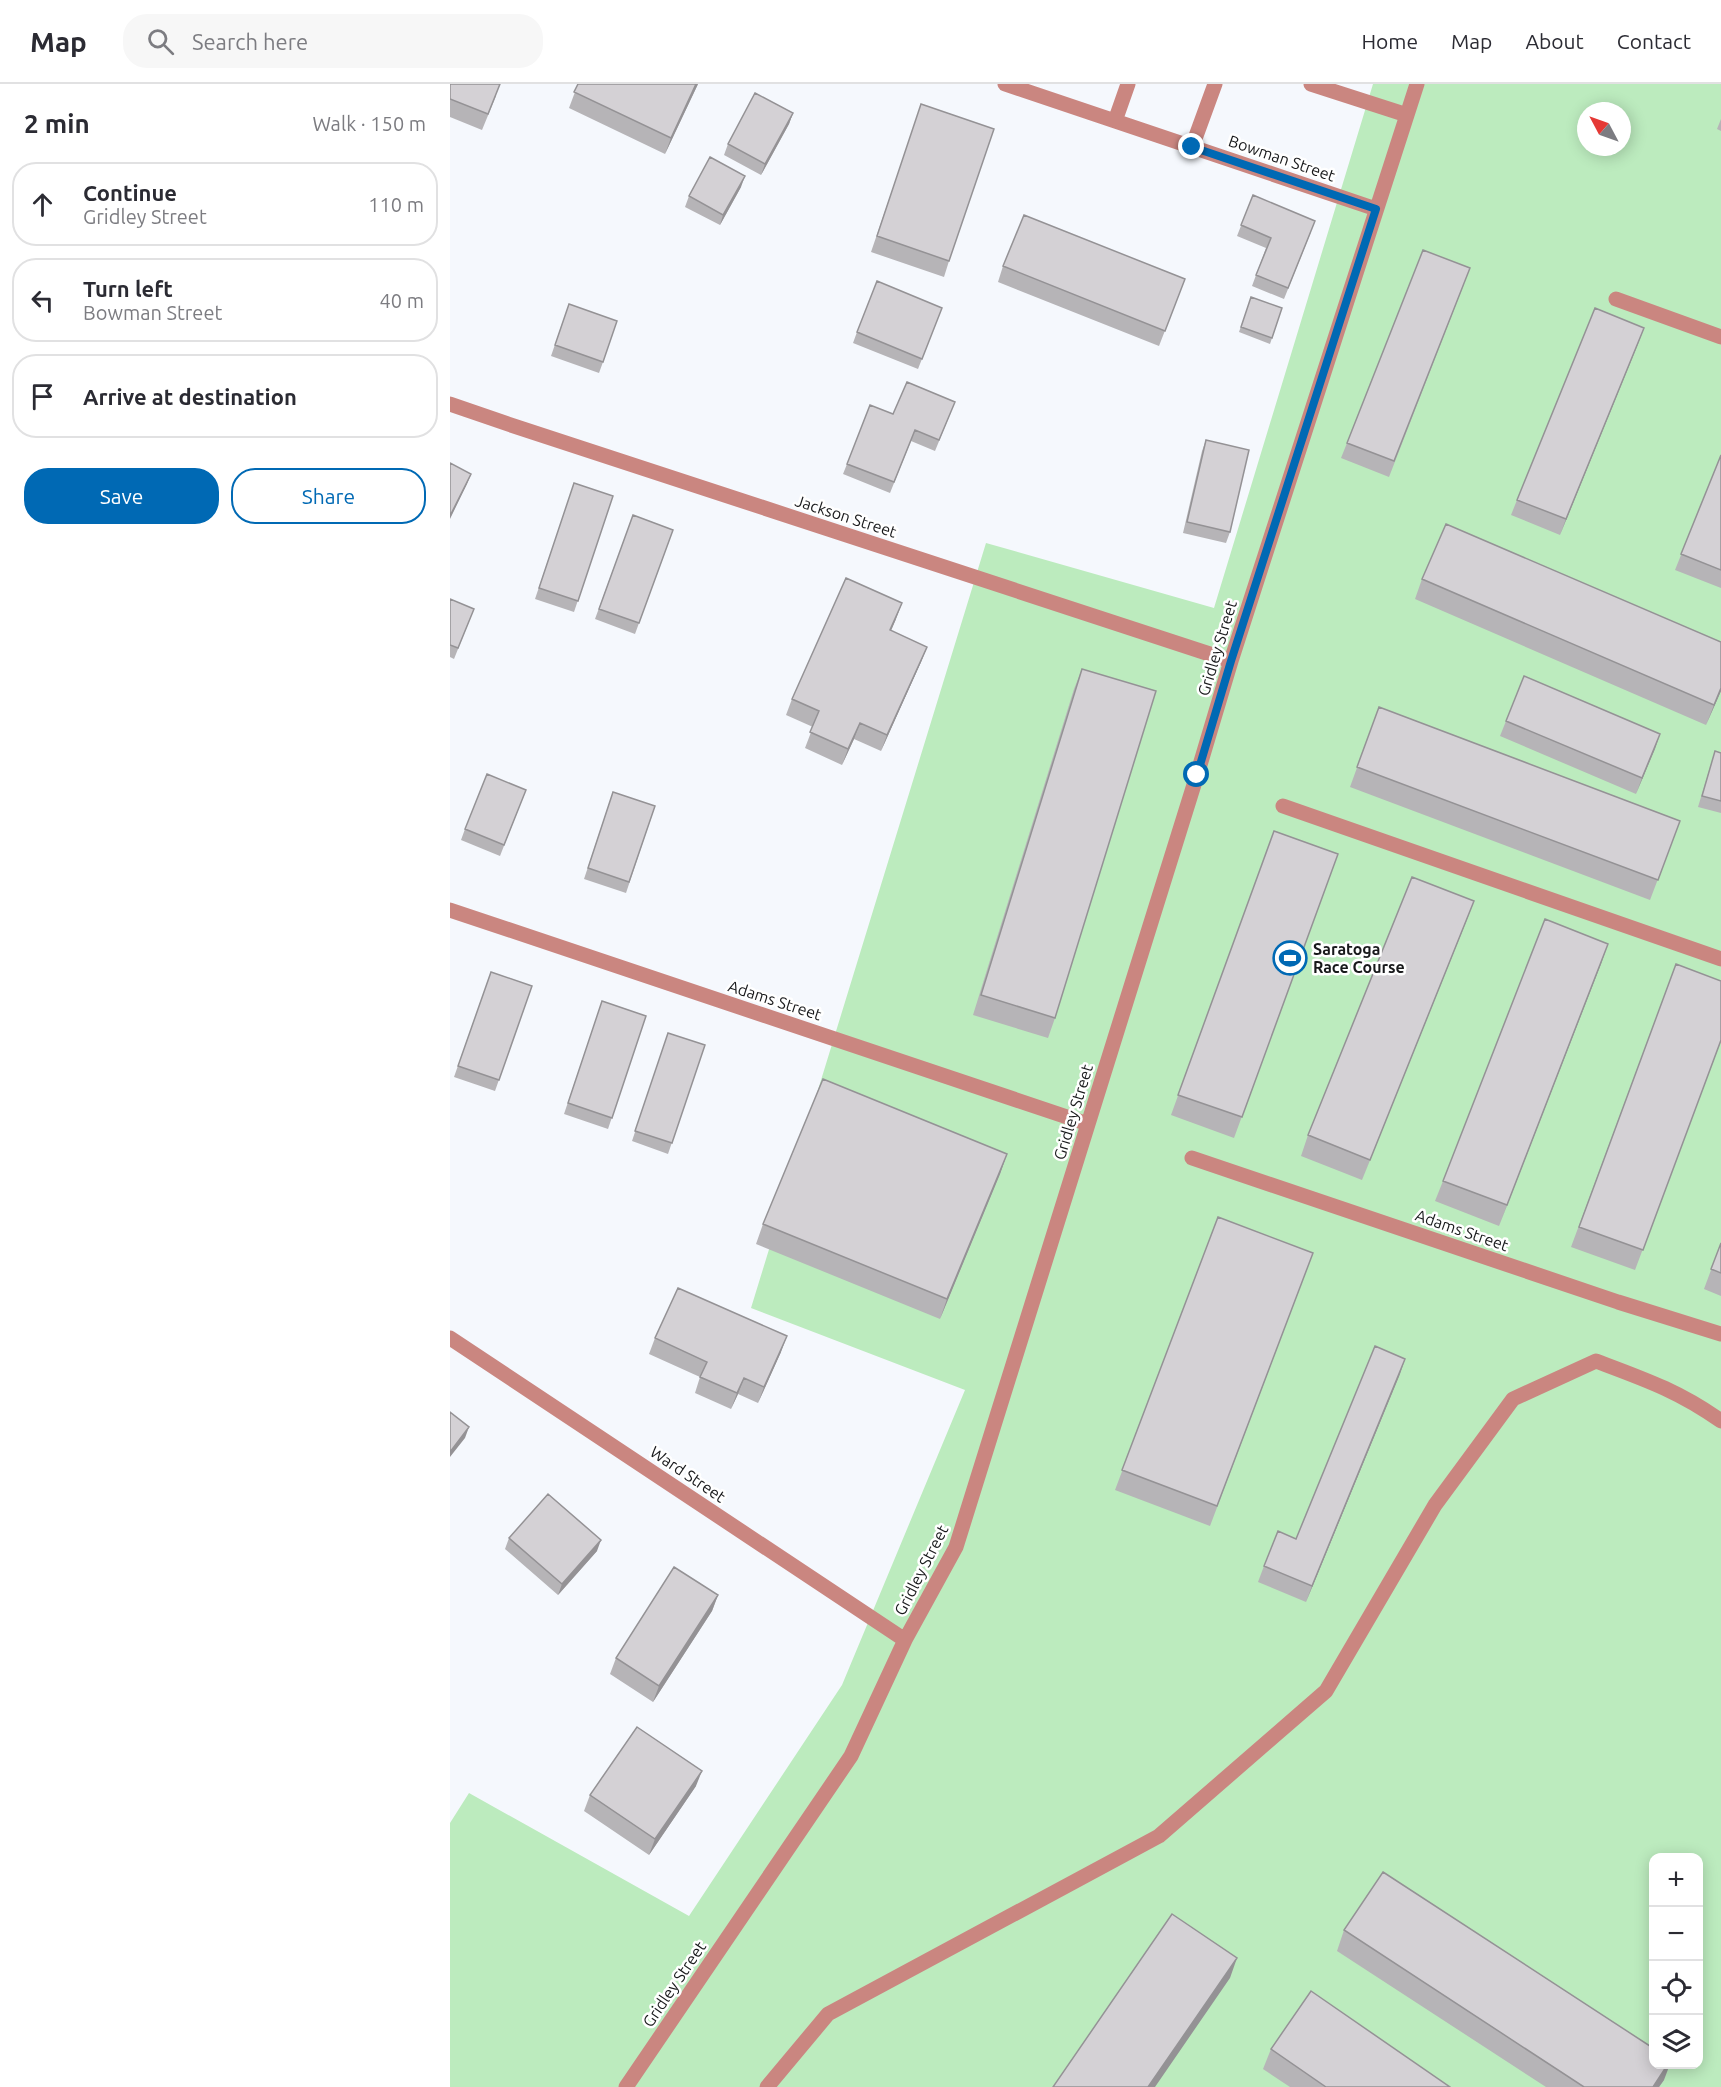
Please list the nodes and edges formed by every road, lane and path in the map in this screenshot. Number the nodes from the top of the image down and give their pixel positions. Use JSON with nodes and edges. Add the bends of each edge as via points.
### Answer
{"nodes":[{"id":1,"x":1005,"y":84,"type":"edge"},
{"id":2,"x":1128,"y":84,"type":"edge"},
{"id":3,"x":1215,"y":84,"type":"edge"},
{"id":4,"x":1311,"y":84,"type":"edge"},
{"id":5,"x":1417,"y":84,"type":"edge"},
{"id":6,"x":1407,"y":115,"type":"junction"},
{"id":7,"x":1115,"y":121,"type":"junction"},
{"id":8,"x":1192,"y":147,"type":"junction"},
{"id":9,"x":1376,"y":209,"type":"junction"},
{"id":10,"x":1616,"y":300,"type":"dead end"},
{"id":11,"x":1721,"y":337,"type":"edge"},
{"id":12,"x":450,"y":404,"type":"edge"},
{"id":13,"x":1231,"y":661,"type":"junction"},
{"id":14,"x":1282,"y":806,"type":"dead end"},
{"id":15,"x":450,"y":910,"type":"edge"},
{"id":16,"x":1721,"y":959,"type":"edge"},
{"id":17,"x":1088,"y":1124,"type":"junction"},
{"id":18,"x":1192,"y":1158,"type":"dead end"},
{"id":19,"x":1721,"y":1334,"type":"edge"},
{"id":20,"x":450,"y":1338,"type":"edge"},
{"id":21,"x":1721,"y":1421,"type":"edge"},
{"id":22,"x":905,"y":1640,"type":"junction"},
{"id":23,"x":626,"y":2087,"type":"edge"},
{"id":24,"x":767,"y":2087,"type":"edge"}],
"edges":[{"from":1,"to":7,"type":"street","name":"Bowman Street"},
{"from":2,"to":7,"type":"street"},
{"from":3,"to":8,"type":"street"},
{"from":4,"to":6,"type":"street"},
{"from":5,"to":6,"type":"street","name":"Gridley Street"},
{"from":6,"to":9,"type":"street","name":"Gridley Street"},
{"from":7,"to":8,"type":"street","name":"Bowman Street"},
{"from":8,"to":9,"type":"street","name":"Bowman Street"},
{"from":9,"to":13,"type":"street","name":"Gridley Street"},
{"from":10,"to":11,"type":"street"},
{"from":12,"to":13,"type":"street","name":"Jackson Street"},
{"from":13,"to":17,"type":"street","name":"Gridley Street"},
{"from":14,"to":16,"type":"street"},
{"from":15,"to":17,"type":"street","name":"Adams Street"},
{"from":17,"to":22,"type":"street","name":"Gridley Street","via":[[956,1547]]},
{"from":18,"to":19,"type":"street","name":"Adams Street"},
{"from":20,"to":22,"type":"street","name":"Ward Street"},
{"from":21,"to":24,"type":"street","via":[[1661,1384],[1596,1361],[1513,1399],[1435,1505],[1326,1691],[1159,1836],[828,2014]]},
{"from":22,"to":23,"type":"street","name":"Gridley Street","via":[[851,1756]]}]}
